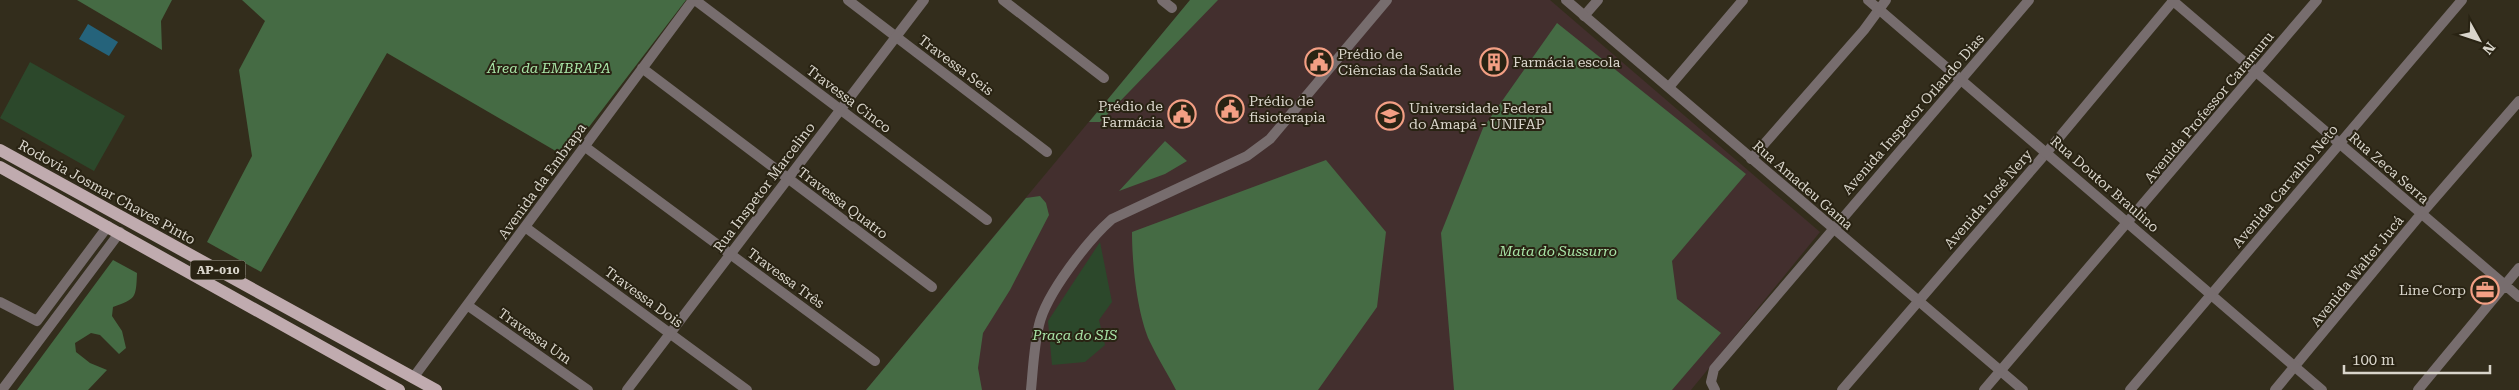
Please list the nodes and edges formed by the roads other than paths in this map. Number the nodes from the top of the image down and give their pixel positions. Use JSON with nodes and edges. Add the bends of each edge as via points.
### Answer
{"nodes":[{"id":1,"x":694,"y":0,"type":"edge"},
{"id":2,"x":848,"y":0,"type":"edge"},
{"id":3,"x":924,"y":0,"type":"edge"},
{"id":4,"x":1003,"y":0,"type":"edge"},
{"id":5,"x":1162,"y":0,"type":"edge"},
{"id":6,"x":1387,"y":0,"type":"edge"},
{"id":7,"x":1566,"y":0,"type":"edge"},
{"id":8,"x":1598,"y":0,"type":"edge"},
{"id":9,"x":1743,"y":0,"type":"edge"},
{"id":10,"x":1868,"y":0,"type":"edge"},
{"id":11,"x":1886,"y":0,"type":"edge"},
{"id":12,"x":2030,"y":0,"type":"edge"},
{"id":13,"x":2172,"y":0,"type":"edge"},
{"id":14,"x":2317,"y":0,"type":"edge"},
{"id":15,"x":2462,"y":0,"type":"edge"},
{"id":16,"x":1172,"y":8,"type":"dead end"},
{"id":17,"x":1878,"y":9,"type":"junction"},
{"id":18,"x":1584,"y":16,"type":"junction"},
{"id":19,"x":896,"y":37,"type":"junction"},
{"id":20,"x":642,"y":68,"type":"junction"},
{"id":21,"x":2257,"y":72,"type":"junction"},
{"id":22,"x":1104,"y":78,"type":"dead end"},
{"id":23,"x":1960,"y":79,"type":"junction"},
{"id":24,"x":1669,"y":87,"type":"junction"},
{"id":25,"x":2519,"y":102,"type":"edge"},
{"id":26,"x":840,"y":110,"type":"junction"},
{"id":27,"x":2340,"y":143,"type":"junction"},
{"id":28,"x":584,"y":146,"type":"junction"},
{"id":29,"x":0,"y":150,"type":"edge"},
{"id":30,"x":1047,"y":152,"type":"dead end"},
{"id":31,"x":2047,"y":152,"type":"junction"},
{"id":32,"x":1751,"y":158,"type":"junction"},
{"id":33,"x":0,"y":167,"type":"edge"},
{"id":34,"x":788,"y":178,"type":"junction"},
{"id":35,"x":2421,"y":214,"type":"junction"},
{"id":36,"x":987,"y":220,"type":"dead end"},
{"id":37,"x":2129,"y":222,"type":"junction"},
{"id":38,"x":108,"y":226,"type":"junction"},
{"id":39,"x":525,"y":226,"type":"junction"},
{"id":40,"x":1832,"y":229,"type":"junction"},
{"id":41,"x":120,"y":232,"type":"junction"},
{"id":42,"x":730,"y":254,"type":"junction"},
{"id":43,"x":2519,"y":268,"type":"edge"},
{"id":44,"x":2504,"y":285,"type":"junction"},
{"id":45,"x":932,"y":287,"type":"dead end"},
{"id":46,"x":2212,"y":294,"type":"junction"},
{"id":47,"x":2519,"y":298,"type":"edge"},
{"id":48,"x":1917,"y":300,"type":"junction"},
{"id":49,"x":0,"y":302,"type":"edge"},
{"id":50,"x":467,"y":305,"type":"junction"},
{"id":51,"x":670,"y":333,"type":"junction"},
{"id":52,"x":875,"y":360,"type":"dead end"},
{"id":53,"x":2295,"y":367,"type":"junction"},
{"id":54,"x":2001,"y":371,"type":"junction"},
{"id":55,"x":413,"y":378,"type":"junction"},
{"id":56,"x":1714,"y":389,"type":"edge"},
{"id":57,"x":2,"y":390,"type":"edge"},
{"id":58,"x":399,"y":390,"type":"edge"},
{"id":59,"x":436,"y":390,"type":"edge"},
{"id":60,"x":588,"y":390,"type":"edge"},
{"id":61,"x":626,"y":390,"type":"edge"},
{"id":62,"x":747,"y":390,"type":"edge"},
{"id":63,"x":1031,"y":390,"type":"edge"},
{"id":64,"x":1842,"y":390,"type":"edge"},
{"id":65,"x":1984,"y":390,"type":"edge"},
{"id":66,"x":2023,"y":390,"type":"edge"},
{"id":67,"x":2130,"y":390,"type":"edge"},
{"id":68,"x":2275,"y":390,"type":"edge"},
{"id":69,"x":2322,"y":390,"type":"edge"},
{"id":70,"x":2418,"y":390,"type":"edge"}],
"edges":[{"from":1,"to":20,"type":"street","name":"Avenida da Embrapa"},
{"from":1,"to":26,"type":"street","name":"Travessa Cinco"},
{"from":2,"to":19,"type":"street","name":"Travessa Seis"},
{"from":3,"to":19,"type":"street","name":"Rua Inspetor Marcelino"},
{"from":4,"to":22,"type":"street"},
{"from":5,"to":16,"type":"street"},
{"from":6,"to":63,"type":"street","via":[[1270,139],[1247,156],[1112,218],[1101,228],[1076,259],[1041,317]]},
{"from":7,"to":18,"type":"street","name":"Rua Amadeu Gama"},
{"from":8,"to":18,"type":"street"},
{"from":9,"to":24,"type":"street"},
{"from":10,"to":17,"type":"street","name":"Rua Doutor Braulino"},
{"from":11,"to":17,"type":"street"},
{"from":12,"to":23,"type":"street","name":"Avenida Inspetor Orlando Dias"},
{"from":13,"to":21,"type":"street","name":"Rua Zeca Serra"},
{"from":13,"to":31,"type":"street","name":"Avenida José Nery"},
{"from":14,"to":21,"type":"street","name":"Avenida Professor Caramuru"},
{"from":15,"to":27,"type":"street","name":"Avenida Carvalho Neto"},
{"from":17,"to":23,"type":"street","name":"Rua Doutor Braulino"},
{"from":17,"to":32,"type":"street","via":[[1864,30]]},
{"from":18,"to":24,"type":"street","name":"Rua Amadeu Gama"},
{"from":19,"to":26,"type":"street","name":"Rua Inspetor Marcelino"},
{"from":19,"to":30,"type":"street","name":"Travessa Seis"},
{"from":20,"to":28,"type":"street","name":"Avenida da Embrapa"},
{"from":20,"to":34,"type":"street","name":"Travessa Quatro"},
{"from":21,"to":27,"type":"street","name":"Rua Zeca Serra"},
{"from":21,"to":37,"type":"street","name":"Avenida Professor Caramuru"},
{"from":23,"to":31,"type":"street","name":"Rua Doutor Braulino"},
{"from":23,"to":40,"type":"street","name":"Avenida Inspetor Orlando Dias"},
{"from":24,"to":32,"type":"street","name":"Rua Amadeu Gama"},
{"from":25,"to":35,"type":"street","name":"Avenida Walter Jucá"},
{"from":26,"to":34,"type":"street","name":"Rua Inspetor Marcelino"},
{"from":26,"to":36,"type":"street","name":"Travessa Cinco"},
{"from":27,"to":35,"type":"street","name":"Rua Zeca Serra"},
{"from":27,"to":46,"type":"street","name":"Avenida Carvalho Neto"},
{"from":28,"to":39,"type":"street","name":"Avenida da Embrapa"},
{"from":28,"to":42,"type":"street","name":"Travessa Três"},
{"from":29,"to":55,"type":"main road","name":"Rodovia Josmar Chaves Pinto","number":"AP-010"},
{"from":31,"to":37,"type":"street","name":"Rua Doutor Braulino"},
{"from":31,"to":48,"type":"street","name":"Avenida José Nery"},
{"from":32,"to":40,"type":"street","name":"Rua Amadeu Gama"},
{"from":33,"to":38,"type":"main road","name":"Rodovia Josmar Chaves Pinto","number":"AP-010"},
{"from":34,"to":42,"type":"street","name":"Rua Inspetor Marcelino"},
{"from":34,"to":45,"type":"street","name":"Travessa Quatro"},
{"from":35,"to":44,"type":"street","name":"Rua Zeca Serra"},
{"from":35,"to":53,"type":"street","name":"Avenida Walter Jucá"},
{"from":37,"to":46,"type":"street","name":"Rua Doutor Braulino"},
{"from":37,"to":54,"type":"street","name":"Avenida Professor Caramuru"},
{"from":38,"to":41,"type":"main road","name":"Rodovia Josmar Chaves Pinto","number":"AP-010"},
{"from":38,"to":49,"type":"street","via":[[37,321]]},
{"from":39,"to":50,"type":"street","name":"Avenida da Embrapa"},
{"from":39,"to":51,"type":"street","name":"Travessa Dois"},
{"from":40,"to":48,"type":"street","name":"Rua Amadeu Gama"},
{"from":40,"to":56,"type":"street","name":"Avenida Inspetor Orlando Dias","via":[[1714,369]]},
{"from":41,"to":57,"type":"street"},
{"from":41,"to":58,"type":"main road","name":"Rodovia Josmar Chaves Pinto","number":"AP-010"},
{"from":42,"to":51,"type":"street","name":"Rua Inspetor Marcelino"},
{"from":42,"to":52,"type":"street","name":"Travessa Três"},
{"from":43,"to":44,"type":"street"},
{"from":44,"to":47,"type":"street","name":"Rua Zeca Serra"},
{"from":44,"to":70,"type":"street"},
{"from":46,"to":53,"type":"street","name":"Rua Doutor Braulino"},
{"from":46,"to":67,"type":"street","name":"Avenida Carvalho Neto"},
{"from":48,"to":54,"type":"street","name":"Rua Amadeu Gama"},
{"from":48,"to":64,"type":"street","name":"Avenida José Nery"},
{"from":50,"to":55,"type":"street","name":"Avenida da Embrapa"},
{"from":50,"to":60,"type":"street","name":"Travessa Um"},
{"from":51,"to":61,"type":"street","name":"Rua Inspetor Marcelino"},
{"from":51,"to":62,"type":"street","name":"Travessa Dois"},
{"from":53,"to":68,"type":"street","name":"Avenida Walter Jucá"},
{"from":53,"to":69,"type":"street","name":"Rua Doutor Braulino"},
{"from":54,"to":65,"type":"street","name":"Avenida Professor Caramuru"},
{"from":54,"to":66,"type":"street","name":"Rua Amadeu Gama"},
{"from":55,"to":59,"type":"main road","name":"Rodovia Josmar Chaves Pinto","number":"AP-010"}]}
